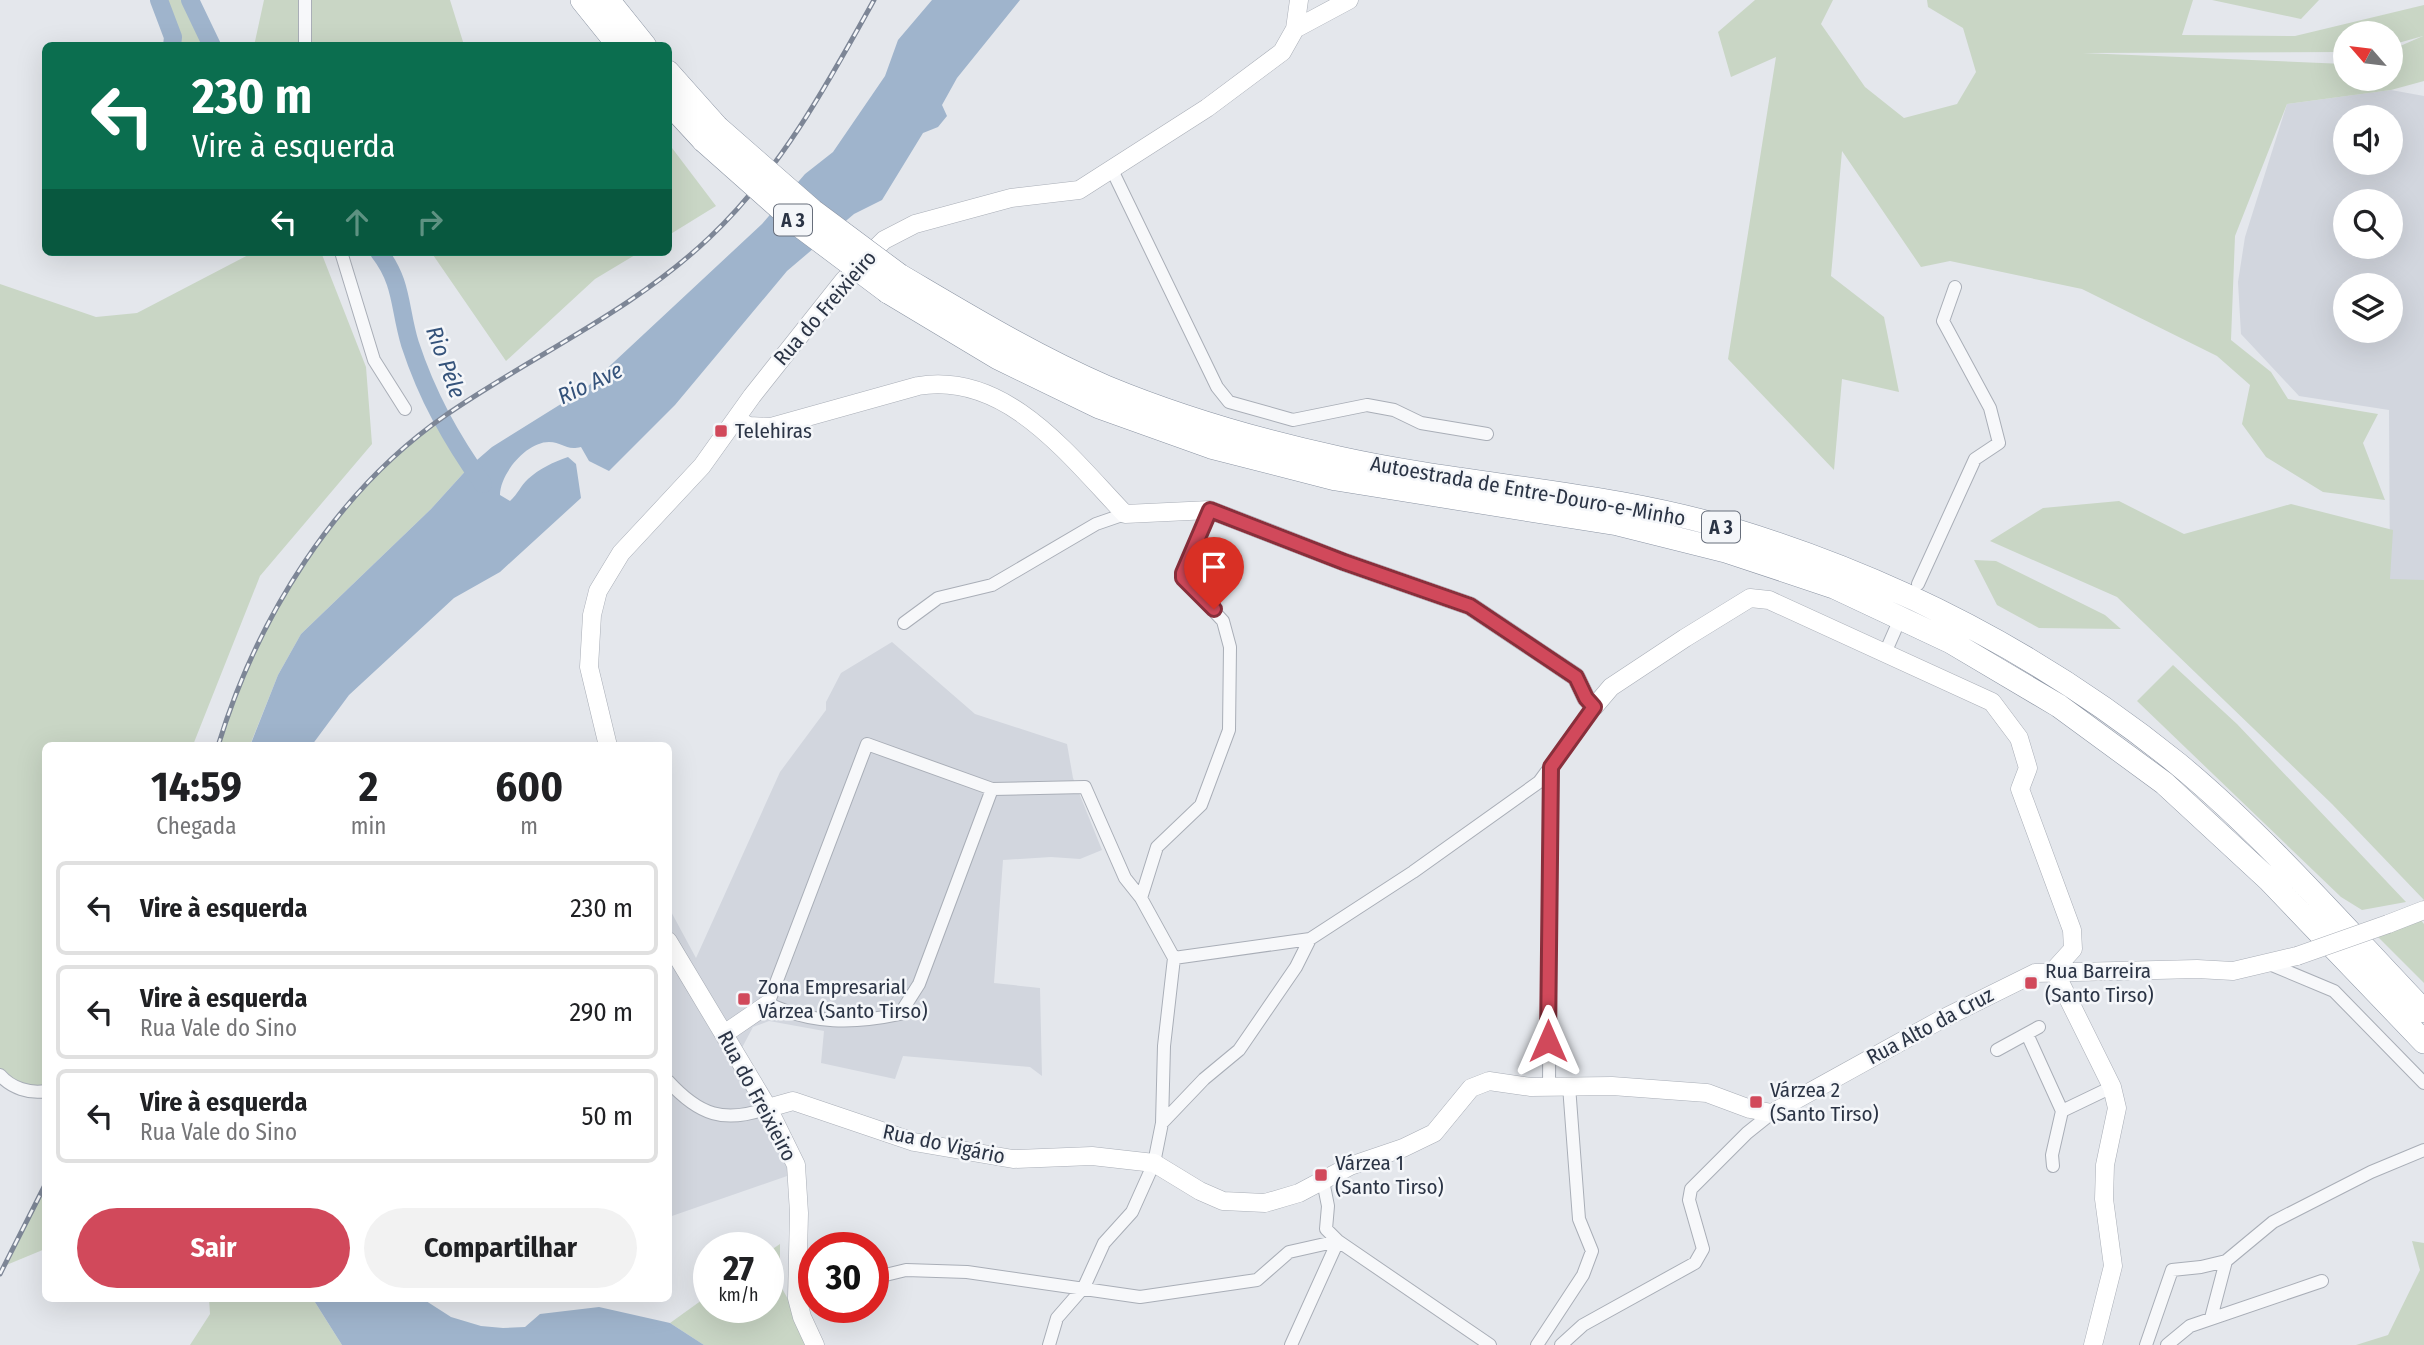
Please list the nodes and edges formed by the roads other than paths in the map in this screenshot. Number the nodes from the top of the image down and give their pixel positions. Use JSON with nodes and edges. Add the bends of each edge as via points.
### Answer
{"nodes":[{"id":1,"x":305,"y":0,"type":"edge"},
{"id":2,"x":582,"y":0,"type":"edge"},
{"id":3,"x":608,"y":0,"type":"edge"},
{"id":4,"x":1299,"y":0,"type":"edge"},
{"id":5,"x":1349,"y":0,"type":"edge"},
{"id":6,"x":1295,"y":29,"type":"junction"},
{"id":7,"x":305,"y":42,"type":"edge"},
{"id":8,"x":616,"y":42,"type":"edge"},
{"id":9,"x":642,"y":42,"type":"edge"},
{"id":10,"x":672,"y":78,"type":"edge"},
{"id":11,"x":672,"y":105,"type":"edge"},
{"id":12,"x":710,"y":134,"type":"junction"},
{"id":13,"x":1112,"y":170,"type":"junction"},
{"id":14,"x":342,"y":256,"type":"edge"},
{"id":15,"x":894,"y":283,"type":"junction"},
{"id":16,"x":1955,"y":287,"type":"dead end"},
{"id":17,"x":405,"y":409,"type":"dead end"},
{"id":18,"x":737,"y":420,"type":"junction"},
{"id":19,"x":1487,"y":434,"type":"dead end"},
{"id":20,"x":1210,"y":510,"type":"junction"},
{"id":21,"x":1125,"y":514,"type":"junction"},
{"id":22,"x":1918,"y":584,"type":"dead end"},
{"id":23,"x":904,"y":623,"type":"dead end"},
{"id":24,"x":1896,"y":628,"type":"dead end"},
{"id":25,"x":1885,"y":653,"type":"junction"},
{"id":26,"x":1594,"y":707,"type":"junction"},
{"id":27,"x":607,"y":742,"type":"edge"},
{"id":28,"x":1551,"y":767,"type":"junction"},
{"id":29,"x":992,"y":789,"type":"junction"},
{"id":30,"x":1141,"y":898,"type":"junction"},
{"id":31,"x":2424,"y":910,"type":"edge"},
{"id":32,"x":1310,"y":939,"type":"junction"},
{"id":33,"x":672,"y":948,"type":"edge"},
{"id":34,"x":1174,"y":958,"type":"junction"},
{"id":35,"x":2267,"y":963,"type":"junction"},
{"id":36,"x":2054,"y":971,"type":"junction"},
{"id":37,"x":768,"y":1004,"type":"junction"},
{"id":38,"x":2424,"y":1011,"type":"edge"},
{"id":39,"x":2039,"y":1027,"type":"dead end"},
{"id":40,"x":724,"y":1034,"type":"junction"},
{"id":41,"x":2027,"y":1034,"type":"junction"},
{"id":42,"x":2424,"y":1042,"type":"edge"},
{"id":43,"x":1997,"y":1050,"type":"dead end"},
{"id":44,"x":0,"y":1075,"type":"edge"},
{"id":45,"x":2424,"y":1083,"type":"edge"},
{"id":46,"x":672,"y":1084,"type":"edge"},
{"id":47,"x":1569,"y":1086,"type":"junction"},
{"id":48,"x":1549,"y":1087,"type":"junction"},
{"id":49,"x":2112,"y":1087,"type":"junction"},
{"id":50,"x":42,"y":1092,"type":"edge"},
{"id":51,"x":768,"y":1108,"type":"junction"},
{"id":52,"x":2062,"y":1111,"type":"junction"},
{"id":53,"x":1772,"y":1113,"type":"junction"},
{"id":54,"x":1162,"y":1123,"type":"junction"},
{"id":55,"x":2424,"y":1150,"type":"edge"},
{"id":56,"x":1154,"y":1163,"type":"junction"},
{"id":57,"x":2053,"y":1166,"type":"dead end"},
{"id":58,"x":1323,"y":1181,"type":"junction"},
{"id":59,"x":800,"y":1232,"type":"edge"},
{"id":60,"x":1338,"y":1241,"type":"junction"},
{"id":61,"x":2226,"y":1261,"type":"junction"},
{"id":62,"x":889,"y":1274,"type":"edge"},
{"id":63,"x":2322,"y":1281,"type":"dead end"},
{"id":64,"x":1084,"y":1287,"type":"junction"},
{"id":65,"x":2211,"y":1318,"type":"junction"},
{"id":66,"x":811,"y":1323,"type":"edge"},
{"id":67,"x":815,"y":1345,"type":"edge"},
{"id":68,"x":1049,"y":1345,"type":"edge"},
{"id":69,"x":1291,"y":1345,"type":"edge"},
{"id":70,"x":1490,"y":1345,"type":"edge"},
{"id":71,"x":1537,"y":1345,"type":"edge"},
{"id":72,"x":1561,"y":1345,"type":"edge"},
{"id":73,"x":2093,"y":1345,"type":"edge"},
{"id":74,"x":2146,"y":1345,"type":"edge"},
{"id":75,"x":2167,"y":1345,"type":"edge"}],
"edges":[{"from":1,"to":7,"type":"street"},
{"from":2,"to":8,"type":"highway"},
{"from":3,"to":9,"type":"highway"},
{"from":4,"to":6,"type":"street"},
{"from":5,"to":6,"type":"street"},
{"from":6,"to":13,"type":"street","name":"Rua do Freixieiro","via":[[1282,52],[1267,65]]},
{"from":10,"to":12,"type":"highway","name":"Autoestrada de Entre-Douro-e-Minho","number":"A 3"},
{"from":11,"to":12,"type":"highway","name":"Autoestrada de Entre-Douro-e-Minho","number":"A 3"},
{"from":12,"to":15,"type":"highway","name":"Autoestrada de Entre-Douro-e-Minho","number":"A 3","bridge":true,"via":[[800,226]]},
{"from":13,"to":18,"type":"street","name":"Rua do Freixieiro","via":[[1079,190],[1011,198],[915,224],[884,240],[844,280]]},
{"from":13,"to":19,"type":"street","via":[[1217,387],[1229,402],[1293,420],[1367,405],[1394,410],[1421,423]]},
{"from":14,"to":17,"type":"street","via":[[374,360]]},
{"from":15,"to":38,"type":"highway","name":"Autoestrada de Entre-Douro-e-Minho","number":"A 3","via":[[1107,387],[1217,427],[1340,458],[1622,503],[1730,529],[1844,567],[1963,621],[2072,686],[2179,766],[2284,864]]},
{"from":15,"to":42,"type":"highway","name":"Autoestrada de Entre-Douro-e-Minho","number":"A 3","via":[[1010,364],[1098,407],[1211,447],[1336,479],[1618,524],[1726,551],[1834,587],[1951,642],[2059,706],[2164,783],[2269,880]]},
{"from":16,"to":22,"type":"street","via":[[1943,321],[1990,408],[1999,443],[1975,459]]},
{"from":18,"to":21,"type":"street","via":[[771,427],[943,382],[978,389],[1035,424]]},
{"from":18,"to":27,"type":"street","name":"Rua do Freixieiro","via":[[702,466],[621,553],[598,591],[589,667]]},
{"from":20,"to":21,"type":"street"},
{"from":20,"to":26,"type":"street","via":[[1470,606],[1576,677]]},
{"from":20,"to":30,"type":"street","via":[[1183,578],[1223,621],[1230,648],[1229,730],[1201,805],[1157,847]]},
{"from":21,"to":23,"type":"street","via":[[1096,524],[992,585],[939,598]]},
{"from":24,"to":25,"type":"street"},
{"from":25,"to":26,"type":"street","via":[[1769,600],[1750,598],[1611,687]]},
{"from":25,"to":36,"type":"street","via":[[1992,702],[2019,738],[2028,768],[2020,789],[2072,930],[2073,948]]},
{"from":26,"to":28,"type":"street"},
{"from":28,"to":32,"type":"street","via":[[1539,782],[1413,872]]},
{"from":28,"to":48,"type":"street"},
{"from":29,"to":30,"type":"street","via":[[1085,788],[1125,878]]},
{"from":29,"to":37,"type":"street","via":[[919,984],[900,1014],[858,1023],[793,1015]]},
{"from":29,"to":37,"type":"street","via":[[867,744]]},
{"from":30,"to":34,"type":"street"},
{"from":31,"to":35,"type":"street","name":"Rua Alto da Cruz","bridge":true},
{"from":32,"to":34,"type":"street"},
{"from":32,"to":54,"type":"street","via":[[1239,1050]]},
{"from":33,"to":40,"type":"street","name":"Rua do Freixieiro"},
{"from":34,"to":54,"type":"street","via":[[1164,1046]]},
{"from":35,"to":36,"type":"street","name":"Rua Alto da Cruz","via":[[2233,971]]},
{"from":35,"to":45,"type":"street","via":[[2334,991]]},
{"from":36,"to":49,"type":"street"},
{"from":36,"to":53,"type":"street","name":"Rua Alto da Cruz","via":[[2021,978]]},
{"from":37,"to":40,"type":"street"},
{"from":39,"to":41,"type":"street"},
{"from":40,"to":51,"type":"street","name":"Rua do Freixieiro"},
{"from":41,"to":43,"type":"street"},
{"from":41,"to":52,"type":"street"},
{"from":44,"to":50,"type":"street","via":[[33,1094]]},
{"from":46,"to":51,"type":"street","name":"Rua do Vigário","via":[[696,1107],[716,1115],[747,1116]]},
{"from":47,"to":48,"type":"street"},
{"from":47,"to":53,"type":"street","via":[[1707,1093]]},
{"from":47,"to":71,"type":"street","via":[[1579,1219],[1592,1251],[1583,1275]]},
{"from":48,"to":58,"type":"street","via":[[1489,1081],[1472,1088],[1434,1133]]},
{"from":49,"to":52,"type":"street"},
{"from":49,"to":73,"type":"street","via":[[2117,1108],[2105,1165],[2104,1199],[2113,1266]]},
{"from":51,"to":56,"type":"street","name":"Rua do Vigário","via":[[793,1101],[914,1142],[1013,1159],[1092,1156]]},
{"from":51,"to":59,"type":"street","name":"Rua do Freixieiro","via":[[796,1164]]},
{"from":52,"to":57,"type":"street"},
{"from":53,"to":72,"type":"street","via":[[1691,1189],[1689,1200],[1703,1250],[1695,1263],[1583,1325]]},
{"from":54,"to":56,"type":"street"},
{"from":55,"to":61,"type":"street","via":[[2273,1222]]},
{"from":56,"to":58,"type":"street","via":[[1223,1201],[1265,1203]]},
{"from":56,"to":64,"type":"street","via":[[1132,1212],[1104,1243]]},
{"from":58,"to":60,"type":"street","via":[[1326,1229]]},
{"from":60,"to":64,"type":"street","via":[[1289,1252],[1257,1280],[1140,1297]]},
{"from":60,"to":69,"type":"street"},
{"from":60,"to":70,"type":"street"},
{"from":61,"to":65,"type":"street"},
{"from":61,"to":74,"type":"street","via":[[2172,1270]]},
{"from":62,"to":64,"type":"street","via":[[906,1270],[967,1272]]},
{"from":63,"to":65,"type":"street"},
{"from":64,"to":68,"type":"street","via":[[1056,1318]]},
{"from":65,"to":75,"type":"street","via":[[2190,1326]]},
{"from":66,"to":67,"type":"street","name":"Rua do Freixieiro"}]}
